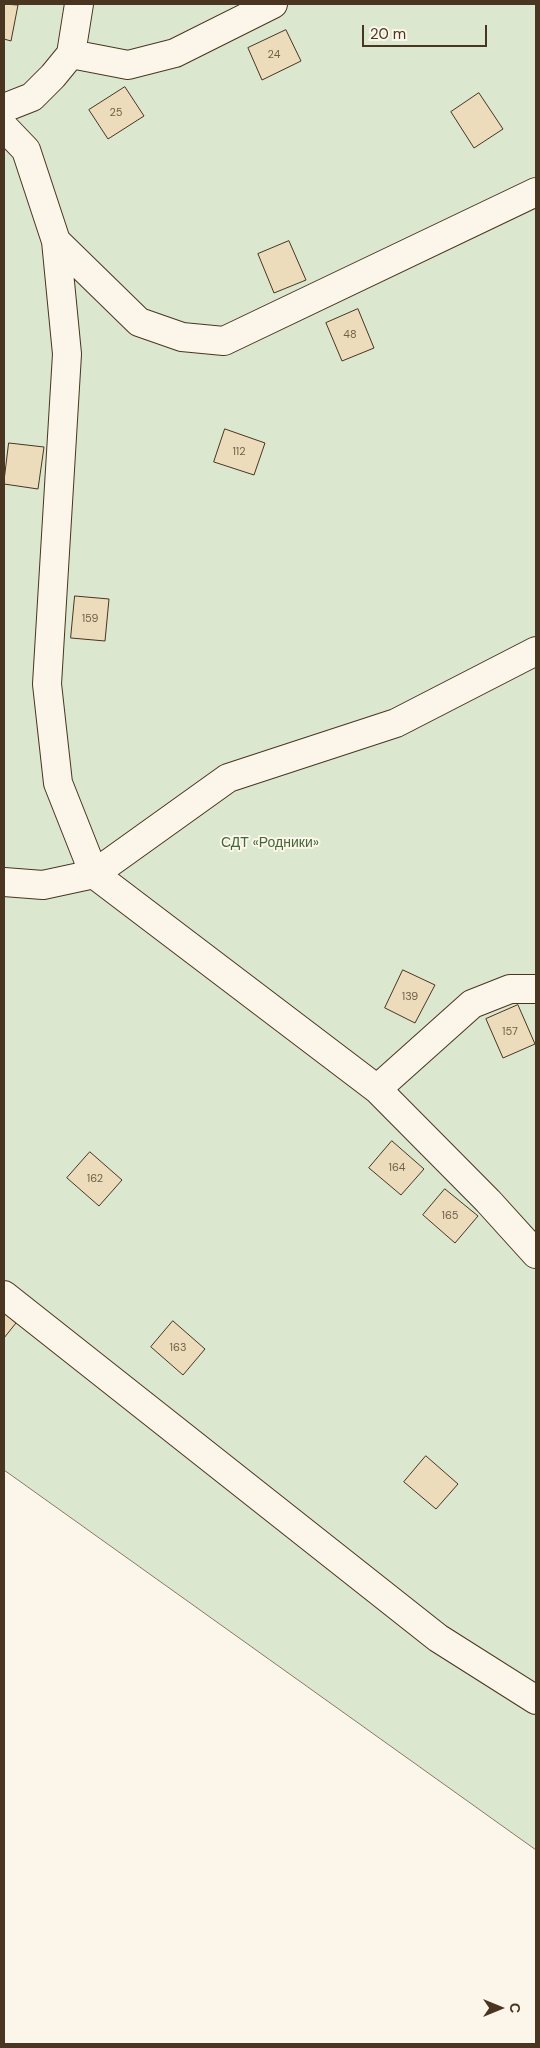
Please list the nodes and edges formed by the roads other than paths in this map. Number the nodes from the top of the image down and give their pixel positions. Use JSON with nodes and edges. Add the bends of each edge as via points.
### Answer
{"nodes":[{"id":1,"x":79,"y":4,"type":"edge"},
{"id":2,"x":273,"y":4,"type":"edge"},
{"id":3,"x":71,"y":54,"type":"junction"},
{"id":4,"x":4,"y":108,"type":"edge"},
{"id":5,"x":4,"y":127,"type":"edge"},
{"id":6,"x":536,"y":192,"type":"edge"},
{"id":7,"x":56,"y":241,"type":"junction"},
{"id":8,"x":536,"y":651,"type":"edge"},
{"id":9,"x":94,"y":874,"type":"junction"},
{"id":10,"x":4,"y":882,"type":"edge"},
{"id":11,"x":536,"y":989,"type":"edge"},
{"id":12,"x":377,"y":1089,"type":"junction"},
{"id":13,"x":536,"y":1254,"type":"edge"},
{"id":14,"x":4,"y":1295,"type":"edge"},
{"id":15,"x":536,"y":1700,"type":"edge"}],
"edges":[{"from":1,"to":3,"type":"lane"},
{"from":2,"to":3,"type":"lane","via":[[175,52],[128,65]]},
{"from":3,"to":4,"type":"lane","via":[[32,97]]},
{"from":5,"to":7,"type":"lane","via":[[26,150]]},
{"from":6,"to":7,"type":"lane","via":[[224,341],[182,337],[139,322]]},
{"from":7,"to":9,"type":"lane","via":[[67,354],[47,684],[58,783]]},
{"from":8,"to":9,"type":"lane","via":[[396,723],[228,778]]},
{"from":9,"to":10,"type":"lane","via":[[44,885]]},
{"from":9,"to":12,"type":"lane"},
{"from":11,"to":12,"type":"lane","via":[[510,989],[472,1004]]},
{"from":12,"to":13,"type":"lane"},
{"from":14,"to":15,"type":"lane","via":[[438,1638]]}]}
